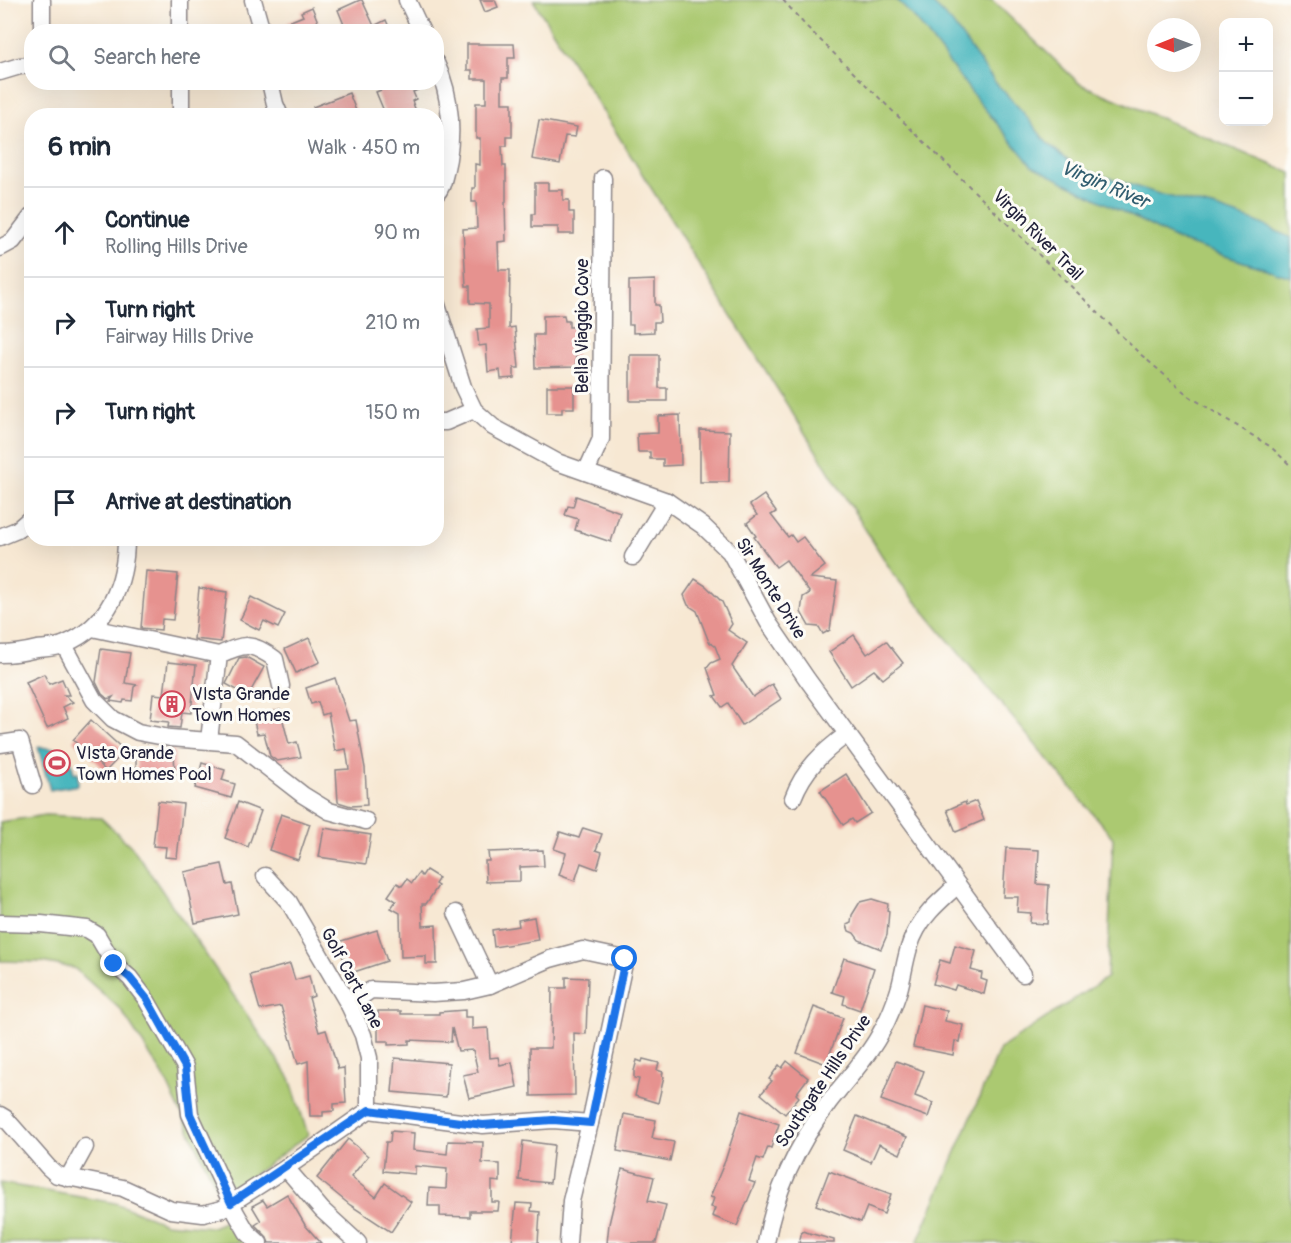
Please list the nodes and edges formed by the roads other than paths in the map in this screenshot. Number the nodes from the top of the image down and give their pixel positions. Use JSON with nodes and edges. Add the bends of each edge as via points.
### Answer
{"nodes":[{"id":1,"x":42,"y":0,"type":"edge"},
{"id":2,"x":180,"y":0,"type":"edge"},
{"id":3,"x":253,"y":0,"type":"edge"},
{"id":4,"x":407,"y":0,"type":"edge"},
{"id":5,"x":42,"y":24,"type":"edge"},
{"id":6,"x":180,"y":24,"type":"edge"},
{"id":7,"x":260,"y":24,"type":"edge"},
{"id":8,"x":418,"y":24,"type":"edge"},
{"id":9,"x":24,"y":66,"type":"edge"},
{"id":10,"x":0,"y":72,"type":"edge"},
{"id":11,"x":444,"y":85,"type":"edge"},
{"id":12,"x":181,"y":90,"type":"edge"},
{"id":13,"x":272,"y":90,"type":"edge"},
{"id":14,"x":181,"y":108,"type":"edge"},
{"id":15,"x":278,"y":108,"type":"edge"},
{"id":16,"x":444,"y":174,"type":"edge"},
{"id":17,"x":603,"y":178,"type":"dead end"},
{"id":18,"x":24,"y":227,"type":"edge"},
{"id":19,"x":0,"y":248,"type":"edge"},
{"id":20,"x":444,"y":327,"type":"edge"},
{"id":21,"x":474,"y":410,"type":"junction"},
{"id":22,"x":444,"y":422,"type":"edge"},
{"id":23,"x":586,"y":472,"type":"junction"},
{"id":24,"x":667,"y":501,"type":"junction"},
{"id":25,"x":24,"y":524,"type":"edge"},
{"id":26,"x":0,"y":537,"type":"edge"},
{"id":27,"x":125,"y":546,"type":"edge"},
{"id":28,"x":633,"y":557,"type":"dead end"},
{"id":29,"x":92,"y":628,"type":"junction"},
{"id":30,"x":64,"y":645,"type":"junction"},
{"id":31,"x":0,"y":654,"type":"edge"},
{"id":32,"x":219,"y":655,"type":"junction"},
{"id":33,"x":281,"y":686,"type":"dead end"},
{"id":34,"x":847,"y":734,"type":"junction"},
{"id":35,"x":209,"y":740,"type":"junction"},
{"id":36,"x":0,"y":744,"type":"edge"},
{"id":37,"x":33,"y":785,"type":"dead end"},
{"id":38,"x":793,"y":798,"type":"dead end"},
{"id":39,"x":366,"y":821,"type":"dead end"},
{"id":40,"x":265,"y":876,"type":"dead end"},
{"id":41,"x":957,"y":885,"type":"junction"},
{"id":42,"x":456,"y":913,"type":"dead end"},
{"id":43,"x":0,"y":923,"type":"edge"},
{"id":44,"x":1023,"y":974,"type":"dead end"},
{"id":45,"x":490,"y":985,"type":"junction"},
{"id":46,"x":349,"y":1005,"type":"junction"},
{"id":47,"x":369,"y":1110,"type":"junction"},
{"id":48,"x":0,"y":1115,"type":"edge"},
{"id":49,"x":591,"y":1123,"type":"junction"},
{"id":50,"x":85,"y":1147,"type":"dead end"},
{"id":51,"x":286,"y":1168,"type":"junction"},
{"id":52,"x":68,"y":1178,"type":"junction"},
{"id":53,"x":231,"y":1203,"type":"junction"},
{"id":54,"x":259,"y":1243,"type":"edge"},
{"id":55,"x":358,"y":1243,"type":"edge"},
{"id":56,"x":568,"y":1243,"type":"edge"},
{"id":57,"x":766,"y":1243,"type":"edge"}],
"edges":[{"from":1,"to":5,"type":"street"},
{"from":2,"to":6,"type":"street"},
{"from":3,"to":7,"type":"street"},
{"from":4,"to":8,"type":"street"},
{"from":9,"to":10,"type":"street"},
{"from":11,"to":16,"type":"street","via":[[451,120]]},
{"from":12,"to":14,"type":"street"},
{"from":13,"to":15,"type":"street"},
{"from":17,"to":23,"type":"street","name":"Bella Viaggio Cove","via":[[601,439]]},
{"from":18,"to":19,"type":"street","via":[[13,241]]},
{"from":20,"to":21,"type":"street","name":"Sir Monte Drive"},
{"from":21,"to":22,"type":"street"},
{"from":21,"to":23,"type":"street","name":"Sir Monte Drive","via":[[511,437],[557,462]]},
{"from":23,"to":24,"type":"street","name":"Sir Monte Drive"},
{"from":24,"to":28,"type":"street"},
{"from":24,"to":34,"type":"street","name":"Sir Monte Drive","via":[[703,526],[730,552],[768,622]]},
{"from":25,"to":26,"type":"street"},
{"from":27,"to":29,"type":"street","via":[[123,576],[115,599]]},
{"from":29,"to":30,"type":"street"},
{"from":29,"to":32,"type":"street"},
{"from":30,"to":31,"type":"street"},
{"from":30,"to":35,"type":"street","via":[[94,700],[113,719],[138,732]]},
{"from":32,"to":33,"type":"street","via":[[238,646],[257,647],[275,659]]},
{"from":32,"to":35,"type":"street"},
{"from":34,"to":38,"type":"street","via":[[809,767]]},
{"from":34,"to":41,"type":"street","name":"Sir Monte Drive"},
{"from":35,"to":39,"type":"street","via":[[236,743],[329,811]]},
{"from":36,"to":37,"type":"street","via":[[20,741]]},
{"from":40,"to":46,"type":"street","name":"Golf Cart Lane","via":[[288,902]]},
{"from":41,"to":44,"type":"street","name":"Sir Monte Drive"},
{"from":41,"to":57,"type":"street","name":"Southgate Hills Drive","via":[[918,927],[879,1037],[809,1131],[792,1162],[778,1195]]},
{"from":42,"to":45,"type":"street"},
{"from":43,"to":53,"type":"street","via":[[87,929],[98,934],[114,964],[147,999],[185,1067],[190,1114]]},
{"from":45,"to":46,"type":"street","via":[[433,993],[371,990]]},
{"from":45,"to":49,"type":"street","via":[[550,959],[583,950],[625,959]]},
{"from":46,"to":47,"type":"street","name":"Golf Cart Lane","via":[[369,1058]]},
{"from":47,"to":49,"type":"street","via":[[483,1125],[553,1120]]},
{"from":47,"to":51,"type":"street"},
{"from":48,"to":52,"type":"street","via":[[48,1167]]},
{"from":49,"to":56,"type":"street","via":[[571,1201]]},
{"from":50,"to":52,"type":"street"},
{"from":51,"to":53,"type":"street"},
{"from":51,"to":55,"type":"street","via":[[322,1210]]},
{"from":52,"to":53,"type":"street","via":[[123,1188],[171,1210],[203,1214]]},
{"from":53,"to":54,"type":"street","via":[[247,1232]]}]}
